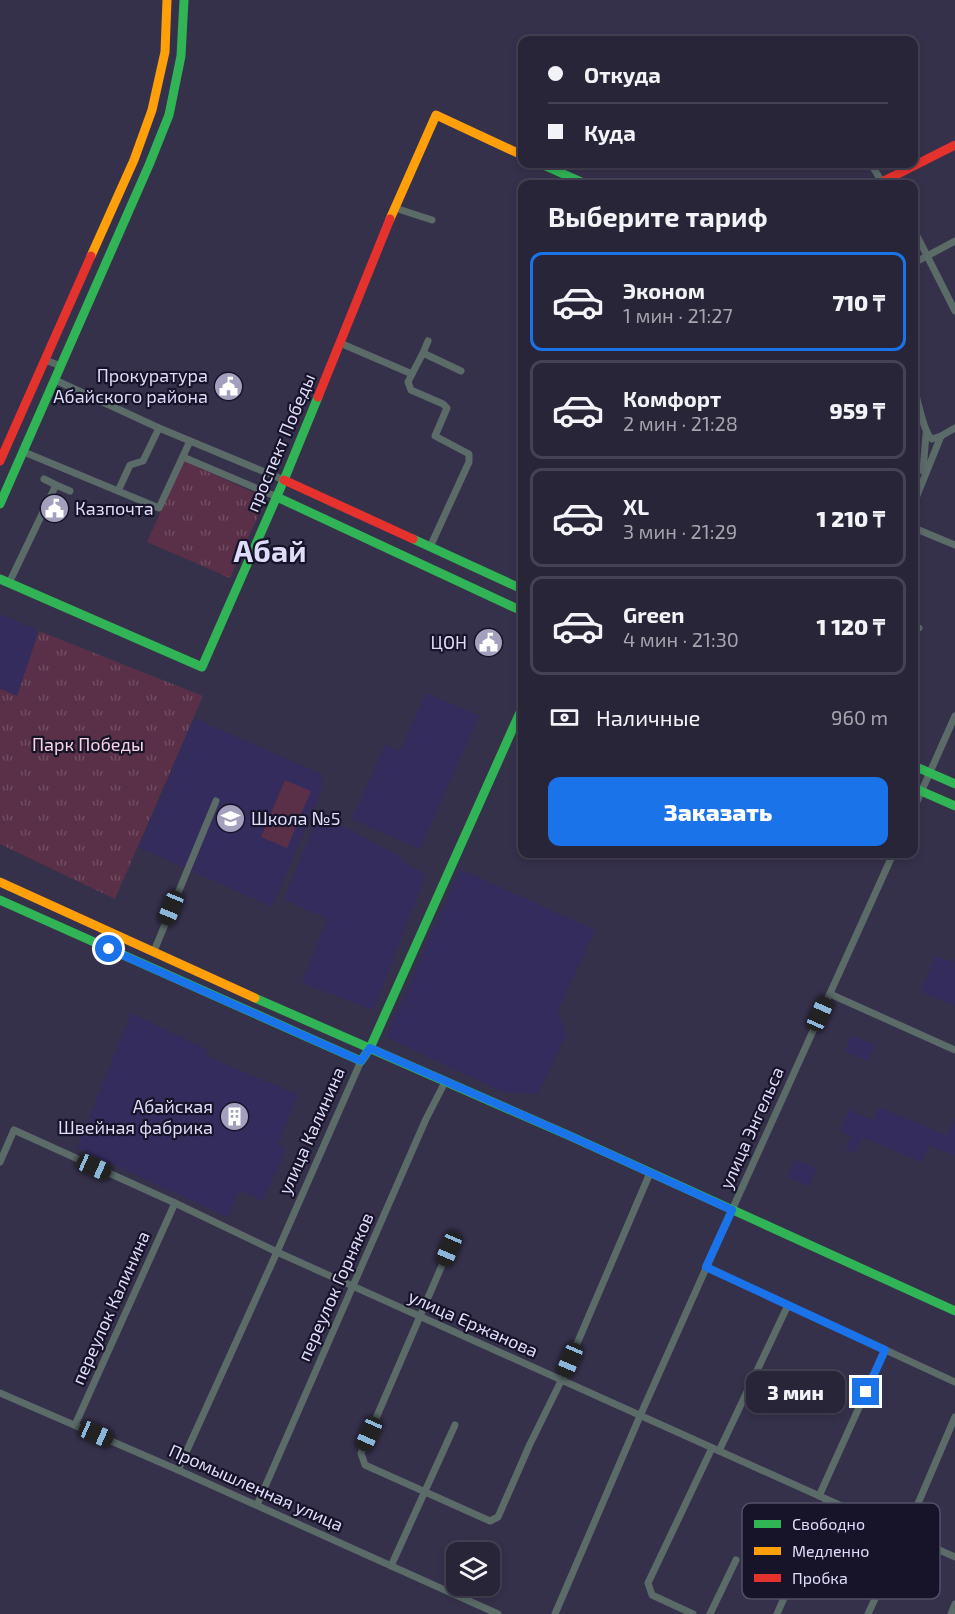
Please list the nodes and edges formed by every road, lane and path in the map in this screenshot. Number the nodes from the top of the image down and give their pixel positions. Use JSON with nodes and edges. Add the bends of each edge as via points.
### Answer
{"nodes":[{"id":1,"x":167,"y":0,"type":"edge"},
{"id":2,"x":184,"y":0,"type":"edge"},
{"id":3,"x":955,"y":145,"type":"edge"},
{"id":4,"x":518,"y":153,"type":"edge"},
{"id":5,"x":134,"y":160,"type":"junction"},
{"id":6,"x":150,"y":165,"type":"junction"},
{"id":7,"x":918,"y":165,"type":"edge"},
{"id":8,"x":550,"y":168,"type":"edge"},
{"id":9,"x":913,"y":168,"type":"edge"},
{"id":10,"x":577,"y":180,"type":"edge"},
{"id":11,"x":891,"y":180,"type":"edge"},
{"id":12,"x":395,"y":208,"type":"junction"},
{"id":13,"x":432,"y":220,"type":"dead end"},
{"id":14,"x":918,"y":238,"type":"edge"},
{"id":15,"x":955,"y":241,"type":"edge"},
{"id":16,"x":927,"y":256,"type":"junction"},
{"id":17,"x":918,"y":261,"type":"edge"},
{"id":18,"x":955,"y":311,"type":"edge"},
{"id":19,"x":428,"y":341,"type":"dead end"},
{"id":20,"x":340,"y":343,"type":"junction"},
{"id":21,"x":423,"y":353,"type":"junction"},
{"id":22,"x":45,"y":360,"type":"junction"},
{"id":23,"x":61,"y":366,"type":"junction"},
{"id":24,"x":461,"y":372,"type":"dead end"},
{"id":25,"x":412,"y":374,"type":"junction"},
{"id":26,"x":56,"y":380,"type":"junction"},
{"id":27,"x":918,"y":400,"type":"edge"},
{"id":28,"x":159,"y":428,"type":"junction"},
{"id":29,"x":955,"y":428,"type":"edge"},
{"id":30,"x":926,"y":434,"type":"junction"},
{"id":31,"x":941,"y":435,"type":"junction"},
{"id":32,"x":12,"y":436,"type":"junction"},
{"id":33,"x":190,"y":441,"type":"junction"},
{"id":34,"x":26,"y":447,"type":"junction"},
{"id":35,"x":183,"y":457,"type":"junction"},
{"id":36,"x":0,"y":462,"type":"edge"},
{"id":37,"x":44,"y":479,"type":"dead end"},
{"id":38,"x":923,"y":479,"type":"junction"},
{"id":39,"x":284,"y":480,"type":"junction"},
{"id":40,"x":56,"y":485,"type":"junction"},
{"id":41,"x":70,"y":491,"type":"dead end"},
{"id":42,"x":118,"y":491,"type":"junction"},
{"id":43,"x":918,"y":492,"type":"edge"},
{"id":44,"x":277,"y":496,"type":"junction"},
{"id":45,"x":0,"y":504,"type":"edge"},
{"id":46,"x":918,"y":530,"type":"edge"},
{"id":47,"x":955,"y":545,"type":"edge"},
{"id":48,"x":430,"y":547,"type":"junction"},
{"id":49,"x":422,"y":563,"type":"junction"},
{"id":50,"x":5,"y":581,"type":"edge"},
{"id":51,"x":518,"y":588,"type":"edge"},
{"id":52,"x":518,"y":609,"type":"edge"},
{"id":53,"x":955,"y":716,"type":"edge"},
{"id":54,"x":518,"y":717,"type":"edge"},
{"id":55,"x":918,"y":768,"type":"edge"},
{"id":56,"x":929,"y":773,"type":"junction"},
{"id":57,"x":955,"y":784,"type":"edge"},
{"id":58,"x":918,"y":789,"type":"edge"},
{"id":59,"x":918,"y":790,"type":"edge"},
{"id":60,"x":216,"y":801,"type":"dead end"},
{"id":61,"x":955,"y":806,"type":"edge"},
{"id":62,"x":892,"y":858,"type":"edge"},
{"id":63,"x":0,"y":882,"type":"edge"},
{"id":64,"x":27,"y":895,"type":"junction"},
{"id":65,"x":0,"y":900,"type":"edge"},
{"id":66,"x":21,"y":909,"type":"junction"},
{"id":67,"x":154,"y":951,"type":"junction"},
{"id":68,"x":830,"y":994,"type":"junction"},
{"id":69,"x":370,"y":1048,"type":"junction"},
{"id":70,"x":955,"y":1050,"type":"edge"},
{"id":71,"x":361,"y":1061,"type":"junction"},
{"id":72,"x":445,"y":1082,"type":"junction"},
{"id":73,"x":0,"y":1162,"type":"edge"},
{"id":74,"x":650,"y":1173,"type":"junction"},
{"id":75,"x":175,"y":1203,"type":"junction"},
{"id":76,"x":732,"y":1210,"type":"junction"},
{"id":77,"x":449,"y":1249,"type":"dead end"},
{"id":78,"x":277,"y":1252,"type":"junction"},
{"id":79,"x":706,"y":1267,"type":"junction"},
{"id":80,"x":353,"y":1286,"type":"junction"},
{"id":81,"x":788,"y":1305,"type":"junction"},
{"id":82,"x":955,"y":1311,"type":"edge"},
{"id":83,"x":420,"y":1317,"type":"junction"},
{"id":84,"x":885,"y":1350,"type":"junction"},
{"id":85,"x":561,"y":1381,"type":"junction"},
{"id":86,"x":955,"y":1382,"type":"edge"},
{"id":87,"x":0,"y":1393,"type":"edge"},
{"id":88,"x":640,"y":1416,"type":"junction"},
{"id":89,"x":955,"y":1417,"type":"edge"},
{"id":90,"x":75,"y":1425,"type":"junction"},
{"id":91,"x":455,"y":1425,"type":"dead end"},
{"id":92,"x":715,"y":1450,"type":"junction"},
{"id":93,"x":178,"y":1470,"type":"junction"},
{"id":94,"x":424,"y":1491,"type":"junction"},
{"id":95,"x":819,"y":1496,"type":"junction"},
{"id":96,"x":827,"y":1500,"type":"junction"},
{"id":97,"x":826,"y":1503,"type":"edge"},
{"id":98,"x":834,"y":1503,"type":"edge"},
{"id":99,"x":918,"y":1503,"type":"edge"},
{"id":100,"x":257,"y":1506,"type":"junction"},
{"id":101,"x":940,"y":1550,"type":"edge"},
{"id":102,"x":955,"y":1557,"type":"edge"},
{"id":103,"x":736,"y":1560,"type":"dead end"},
{"id":104,"x":391,"y":1566,"type":"junction"},
{"id":105,"x":784,"y":1599,"type":"edge"},
{"id":106,"x":875,"y":1599,"type":"edge"},
{"id":107,"x":955,"y":1604,"type":"edge"},
{"id":108,"x":498,"y":1614,"type":"edge"},
{"id":109,"x":555,"y":1614,"type":"edge"},
{"id":110,"x":693,"y":1614,"type":"edge"},
{"id":111,"x":710,"y":1614,"type":"edge"},
{"id":112,"x":777,"y":1614,"type":"edge"},
{"id":113,"x":868,"y":1614,"type":"edge"},
{"id":114,"x":951,"y":1614,"type":"edge"}],
"edges":[{"from":1,"to":5,"type":"street","via":[[165,52],[152,110]]},
{"from":2,"to":6,"type":"street","via":[[182,56],[169,115]]},
{"from":3,"to":7,"type":"street"},
{"from":4,"to":12,"type":"street","name":"проспект Победы","via":[[436,115]]},
{"from":5,"to":6,"type":"street"},
{"from":5,"to":22,"type":"street"},
{"from":6,"to":23,"type":"street"},
{"from":8,"to":10,"type":"street"},
{"from":9,"to":11,"type":"street"},
{"from":12,"to":13,"type":"street"},
{"from":12,"to":20,"type":"street","name":"проспект Победы"},
{"from":14,"to":16,"type":"street"},
{"from":15,"to":16,"type":"street"},
{"from":16,"to":17,"type":"street"},
{"from":16,"to":18,"type":"street"},
{"from":19,"to":21,"type":"street"},
{"from":20,"to":25,"type":"street"},
{"from":20,"to":39,"type":"street","name":"проспект Победы"},
{"from":21,"to":24,"type":"street"},
{"from":21,"to":25,"type":"street"},
{"from":22,"to":23,"type":"street"},
{"from":22,"to":32,"type":"street"},
{"from":23,"to":26,"type":"street"},
{"from":25,"to":48,"type":"street","via":[[408,382],[411,390],[447,408],[435,436],[470,458]]},
{"from":26,"to":28,"type":"street"},
{"from":26,"to":34,"type":"street"},
{"from":27,"to":30,"type":"street"},
{"from":28,"to":33,"type":"street"},
{"from":28,"to":42,"type":"street","via":[[143,461],[130,465]]},
{"from":29,"to":31,"type":"street"},
{"from":30,"to":31,"type":"street","via":[[932,439]]},
{"from":30,"to":38,"type":"street"},
{"from":31,"to":38,"type":"street"},
{"from":32,"to":34,"type":"street"},
{"from":32,"to":36,"type":"street"},
{"from":33,"to":35,"type":"street"},
{"from":33,"to":39,"type":"street"},
{"from":34,"to":42,"type":"street"},
{"from":34,"to":45,"type":"street"},
{"from":35,"to":42,"type":"street","via":[[159,508]]},
{"from":35,"to":44,"type":"street"},
{"from":37,"to":40,"type":"street"},
{"from":38,"to":43,"type":"street"},
{"from":39,"to":44,"type":"street","name":"проспект Победы"},
{"from":39,"to":48,"type":"street"},
{"from":40,"to":41,"type":"street"},
{"from":40,"to":50,"type":"street"},
{"from":44,"to":49,"type":"street"},
{"from":44,"to":50,"type":"street","name":"проспект Победы","via":[[202,667]]},
{"from":46,"to":47,"type":"street"},
{"from":48,"to":49,"type":"street"},
{"from":48,"to":51,"type":"street"},
{"from":49,"to":52,"type":"street"},
{"from":53,"to":56,"type":"street"},
{"from":54,"to":69,"type":"street","name":"улица Калинина"},
{"from":55,"to":56,"type":"street"},
{"from":56,"to":57,"type":"street"},
{"from":56,"to":58,"type":"street"},
{"from":59,"to":61,"type":"street"},
{"from":60,"to":67,"type":"street"},
{"from":62,"to":68,"type":"street","name":"улица Энгельса"},
{"from":63,"to":64,"type":"street"},
{"from":64,"to":66,"type":"street"},
{"from":64,"to":67,"type":"street"},
{"from":65,"to":66,"type":"street"},
{"from":66,"to":71,"type":"street"},
{"from":67,"to":69,"type":"street"},
{"from":68,"to":70,"type":"street"},
{"from":68,"to":76,"type":"street","name":"улица Энгельса"},
{"from":69,"to":71,"type":"street","name":"улица Калинина"},
{"from":69,"to":72,"type":"street"},
{"from":71,"to":78,"type":"street","name":"улица Калинина"},
{"from":72,"to":74,"type":"street"},
{"from":72,"to":80,"type":"street","name":"переулок Горняков"},
{"from":73,"to":75,"type":"street","name":"улица Ержанова","via":[[14,1130]]},
{"from":74,"to":76,"type":"street"},
{"from":74,"to":85,"type":"street"},
{"from":75,"to":78,"type":"street","name":"улица Ержанова"},
{"from":75,"to":90,"type":"street","name":"переулок Калинина"},
{"from":76,"to":79,"type":"street","name":"улица Энгельса"},
{"from":76,"to":82,"type":"street"},
{"from":77,"to":83,"type":"street"},
{"from":78,"to":80,"type":"street","name":"улица Ержанова"},
{"from":78,"to":93,"type":"street","name":"улица Калинина"},
{"from":79,"to":81,"type":"street"},
{"from":79,"to":88,"type":"street","name":"улица Энгельса"},
{"from":80,"to":83,"type":"street","name":"улица Ержанова"},
{"from":80,"to":100,"type":"street","name":"переулок Горняков"},
{"from":81,"to":84,"type":"street"},
{"from":81,"to":92,"type":"street"},
{"from":83,"to":85,"type":"street","name":"улица Ержанова"},
{"from":83,"to":94,"type":"street","via":[[361,1453],[364,1465]]},
{"from":84,"to":86,"type":"street"},
{"from":84,"to":95,"type":"street"},
{"from":85,"to":88,"type":"street","name":"улица Ержанова"},
{"from":85,"to":94,"type":"street","via":[[498,1517],[490,1521]]},
{"from":87,"to":90,"type":"street","name":"Промышленная улица"},
{"from":88,"to":92,"type":"street","name":"улица Ержанова"},
{"from":88,"to":109,"type":"street","name":"улица Энгельса"},
{"from":89,"to":99,"type":"street"},
{"from":90,"to":93,"type":"street","name":"Промышленная улица"},
{"from":91,"to":94,"type":"street"},
{"from":92,"to":95,"type":"street","name":"улица Ержанова"},
{"from":92,"to":110,"type":"street","via":[[648,1583],[652,1595]]},
{"from":93,"to":100,"type":"street","name":"Промышленная улица"},
{"from":94,"to":104,"type":"street"},
{"from":95,"to":96,"type":"street","name":"улица Ержанова"},
{"from":96,"to":97,"type":"street"},
{"from":96,"to":98,"type":"street","name":"улица Ержанова"},
{"from":100,"to":104,"type":"street","name":"Промышленная улица"},
{"from":101,"to":102,"type":"street","name":"улица Ержанова"},
{"from":103,"to":111,"type":"street"},
{"from":104,"to":108,"type":"street","name":"Промышленная улица"},
{"from":105,"to":112,"type":"street"},
{"from":106,"to":113,"type":"street"},
{"from":107,"to":114,"type":"street"}]}
